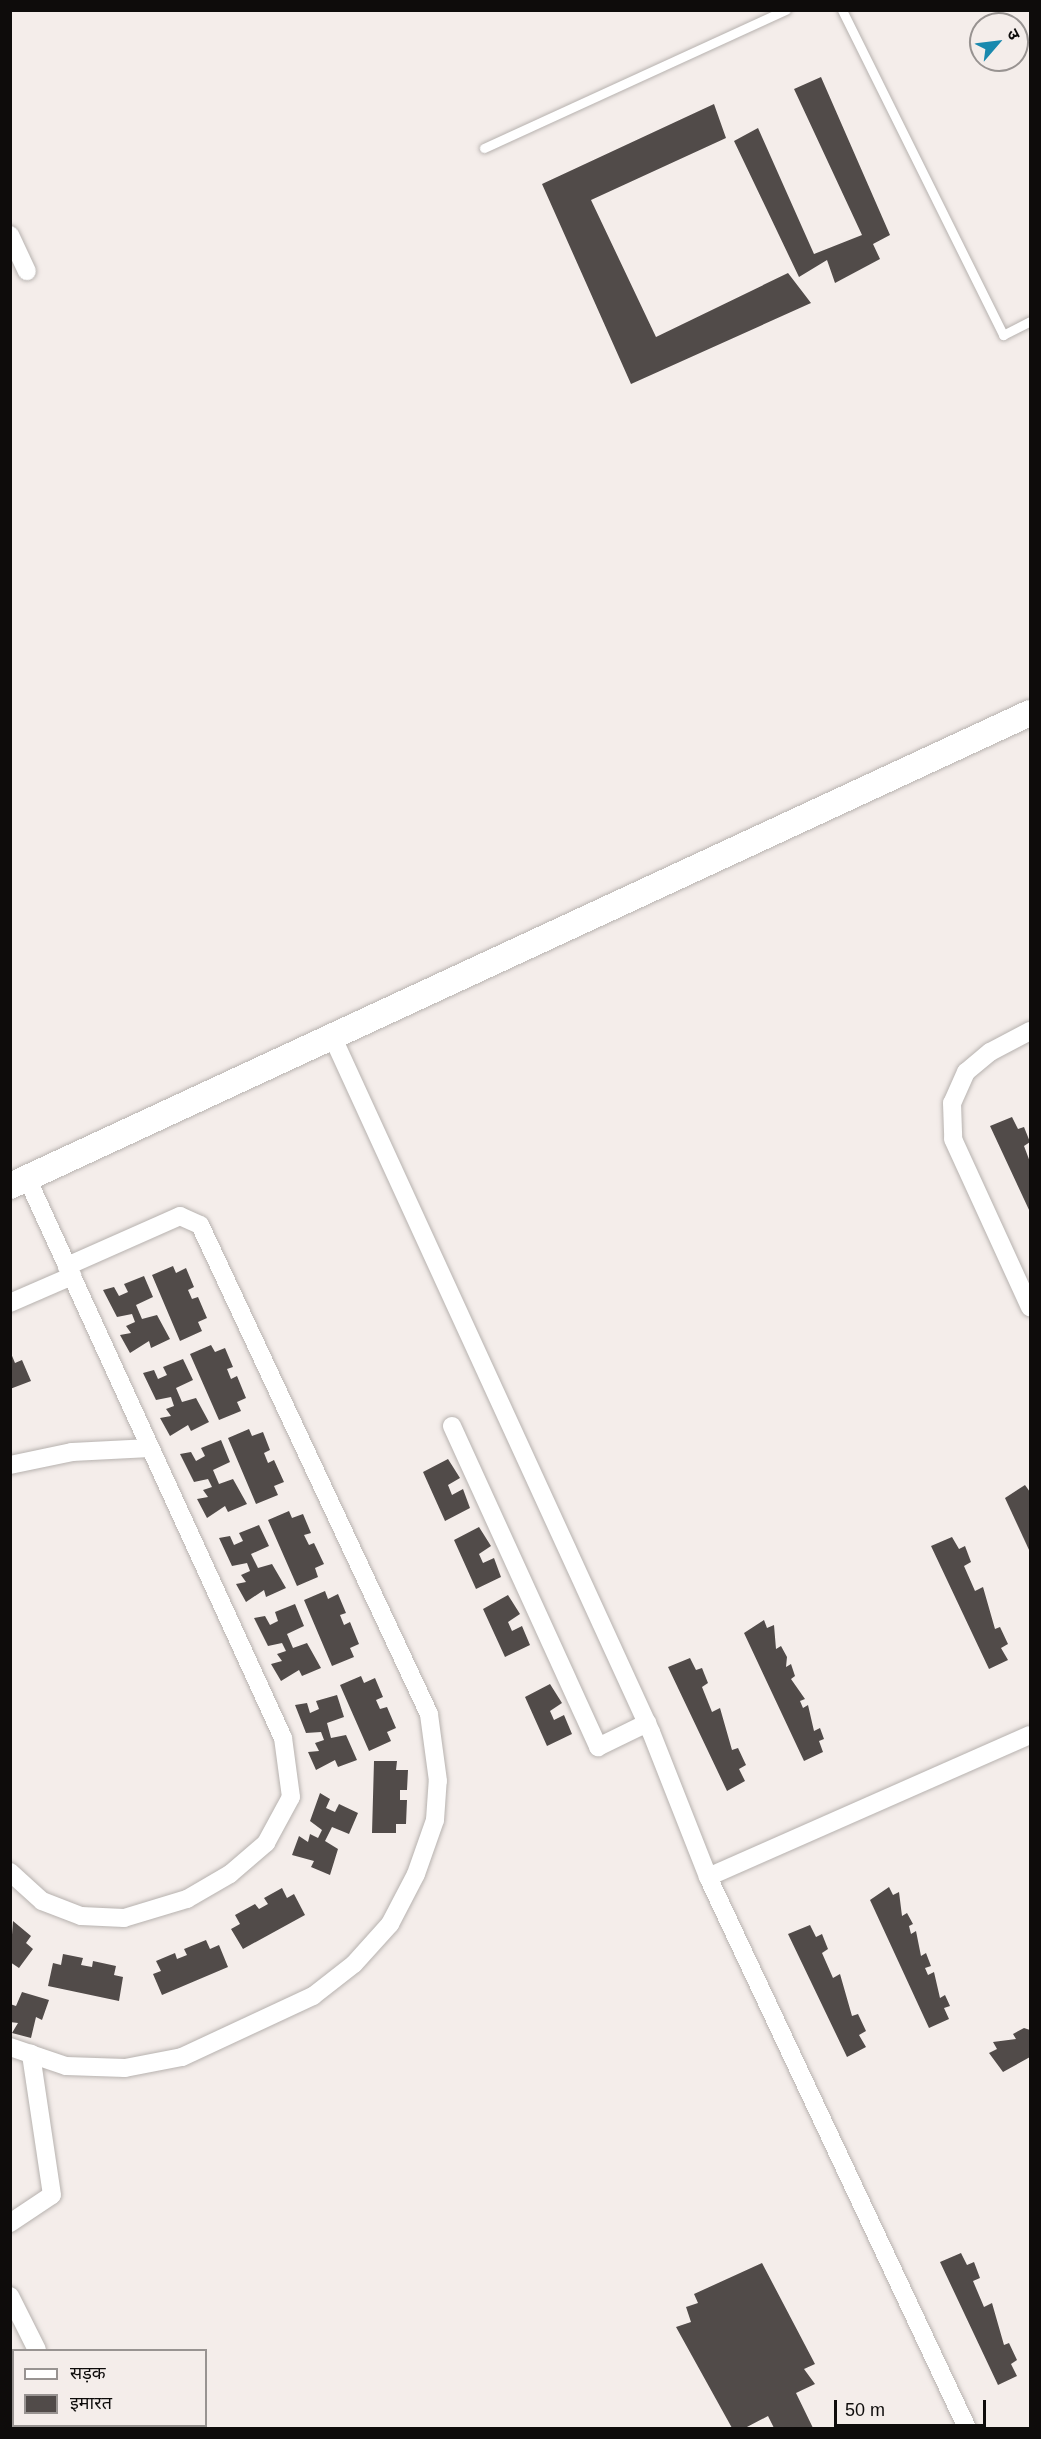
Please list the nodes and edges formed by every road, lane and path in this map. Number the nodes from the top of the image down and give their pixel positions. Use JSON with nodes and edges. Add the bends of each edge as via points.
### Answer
{"nodes":[{"id":1,"x":786,"y":10,"type":"edge"},
{"id":2,"x":842,"y":10,"type":"edge"},
{"id":3,"x":484,"y":148,"type":"dead end"},
{"id":4,"x":10,"y":236,"type":"edge"},
{"id":5,"x":27,"y":271,"type":"dead end"},
{"id":6,"x":1030,"y":321,"type":"edge"},
{"id":7,"x":1030,"y":713,"type":"edge"},
{"id":8,"x":1030,"y":1031,"type":"edge"},
{"id":9,"x":333,"y":1038,"type":"junction"},
{"id":10,"x":19,"y":1182,"type":"edge"},
{"id":11,"x":69,"y":1271,"type":"junction"},
{"id":12,"x":10,"y":1303,"type":"edge"},
{"id":13,"x":1030,"y":1307,"type":"edge"},
{"id":14,"x":452,"y":1426,"type":"dead end"},
{"id":15,"x":150,"y":1448,"type":"junction"},
{"id":16,"x":10,"y":1465,"type":"edge"},
{"id":17,"x":647,"y":1723,"type":"junction"},
{"id":18,"x":1030,"y":1735,"type":"edge"},
{"id":19,"x":10,"y":1872,"type":"edge"},
{"id":20,"x":708,"y":1877,"type":"junction"},
{"id":21,"x":10,"y":2047,"type":"edge"},
{"id":22,"x":31,"y":2054,"type":"junction"},
{"id":23,"x":10,"y":2223,"type":"edge"},
{"id":24,"x":10,"y":2296,"type":"edge"},
{"id":25,"x":36,"y":2349,"type":"edge"},
{"id":26,"x":967,"y":2428,"type":"edge"}],
"edges":[{"from":1,"to":3,"type":"lane"},
{"from":2,"to":6,"type":"lane","via":[[1003,335]]},
{"from":4,"to":5,"type":"street"},
{"from":7,"to":9,"type":"street"},
{"from":8,"to":13,"type":"street","via":[[990,1052],[966,1072],[952,1103],[953,1138]]},
{"from":9,"to":10,"type":"street"},
{"from":9,"to":17,"type":"street"},
{"from":10,"to":11,"type":"street"},
{"from":11,"to":12,"type":"street"},
{"from":11,"to":15,"type":"street"},
{"from":11,"to":22,"type":"street","via":[[180,1216],[200,1225],[429,1714],[438,1781],[435,1820],[416,1874],[390,1924],[354,1964],[313,1996],[182,2057],[125,2068],[66,2066]]},
{"from":14,"to":17,"type":"street","via":[[598,1747]]},
{"from":15,"to":16,"type":"street","via":[[72,1452]]},
{"from":15,"to":19,"type":"street","via":[[284,1738],[291,1797],[266,1843],[230,1874],[187,1899],[124,1918],[81,1916],[52,1904]]},
{"from":17,"to":20,"type":"street"},
{"from":18,"to":20,"type":"street"},
{"from":20,"to":26,"type":"street"},
{"from":21,"to":22,"type":"street"},
{"from":22,"to":23,"type":"street","via":[[52,2195]]},
{"from":24,"to":25,"type":"street"}]}
